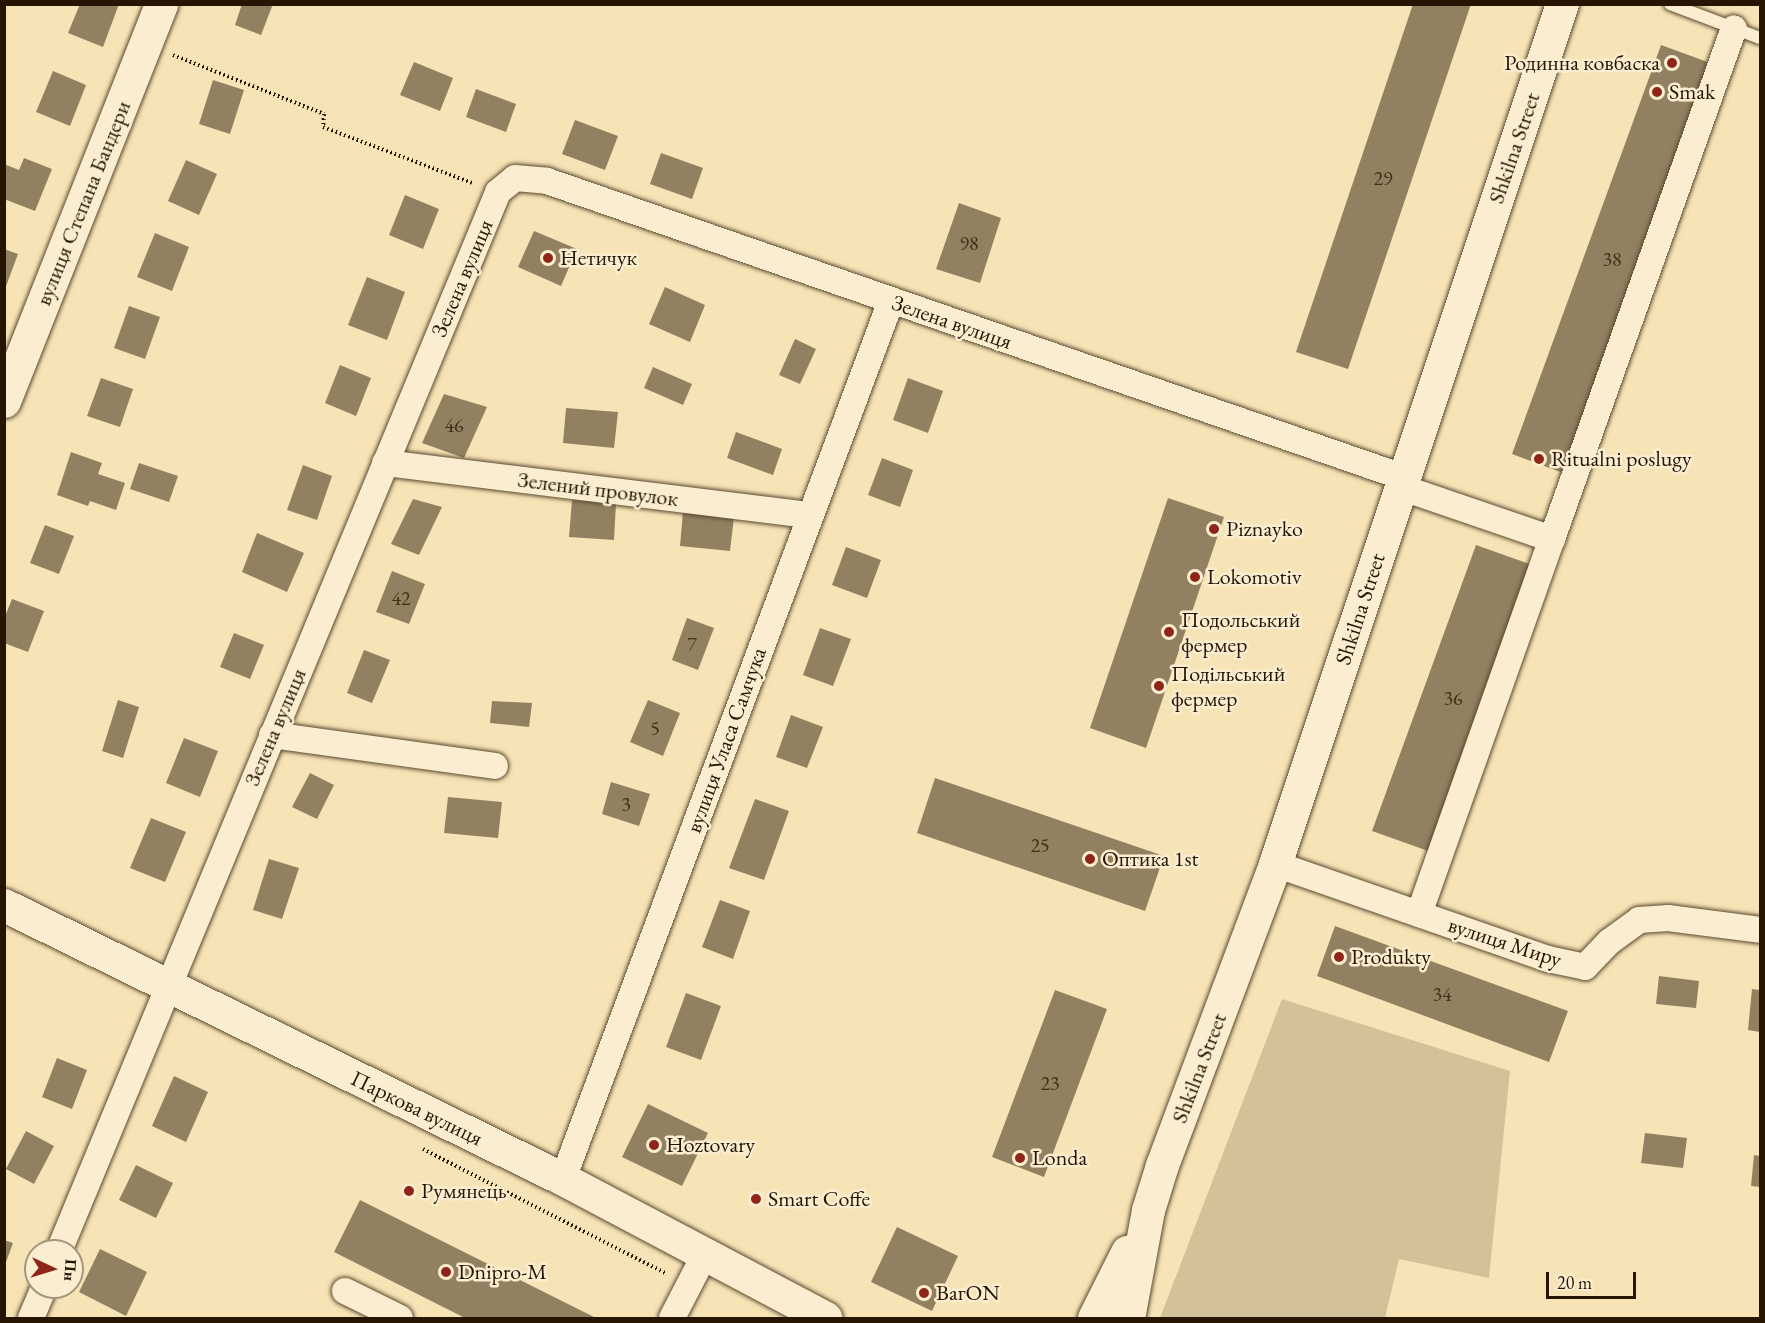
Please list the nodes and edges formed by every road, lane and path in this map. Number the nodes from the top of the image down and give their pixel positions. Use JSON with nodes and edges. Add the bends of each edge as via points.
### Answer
{"nodes":[{"id":1,"x":161,"y":4,"type":"edge"},
{"id":2,"x":1562,"y":4,"type":"edge"},
{"id":3,"x":1670,"y":4,"type":"edge"},
{"id":4,"x":1734,"y":28,"type":"junction"},
{"id":5,"x":1761,"y":38,"type":"edge"},
{"id":6,"x":146,"y":44,"type":"junction"},
{"id":7,"x":498,"y":192,"type":"junction"},
{"id":8,"x":891,"y":301,"type":"junction"},
{"id":9,"x":4,"y":401,"type":"edge"},
{"id":10,"x":385,"y":463,"type":"junction"},
{"id":11,"x":1402,"y":482,"type":"junction"},
{"id":12,"x":810,"y":515,"type":"junction"},
{"id":13,"x":1552,"y":538,"type":"junction"},
{"id":14,"x":272,"y":735,"type":"junction"},
{"id":15,"x":495,"y":766,"type":"dead end"},
{"id":16,"x":1275,"y":864,"type":"junction"},
{"id":17,"x":4,"y":905,"type":"edge"},
{"id":18,"x":1419,"y":914,"type":"junction"},
{"id":19,"x":1761,"y":930,"type":"edge"},
{"id":20,"x":170,"y":986,"type":"junction"},
{"id":21,"x":562,"y":1179,"type":"junction"},
{"id":22,"x":1148,"y":1210,"type":"junction"},
{"id":23,"x":64,"y":1239,"type":"edge"},
{"id":24,"x":704,"y":1256,"type":"junction"},
{"id":25,"x":345,"y":1291,"type":"dead end"},
{"id":26,"x":39,"y":1299,"type":"edge"},
{"id":27,"x":31,"y":1318,"type":"edge"},
{"id":28,"x":400,"y":1318,"type":"edge"},
{"id":29,"x":672,"y":1318,"type":"edge"},
{"id":30,"x":825,"y":1318,"type":"edge"},
{"id":31,"x":1094,"y":1318,"type":"edge"},
{"id":32,"x":1128,"y":1318,"type":"edge"}],
"edges":[{"from":1,"to":6,"type":"main road","name":"вулиця Степана Бандери"},
{"from":2,"to":11,"type":"main road","name":"Shkilna Street"},
{"from":3,"to":4,"type":"lane"},
{"from":4,"to":5,"type":"lane"},
{"from":4,"to":13,"type":"street"},
{"from":6,"to":7,"type":"path","via":[[324,114],[323,128]]},
{"from":6,"to":9,"type":"main road","name":"вулиця Степана Бандери"},
{"from":7,"to":8,"type":"street","name":"Зелена вулиця","via":[[515,178],[547,181]]},
{"from":7,"to":10,"type":"street","name":"Зелена вулиця"},
{"from":8,"to":11,"type":"street","name":"Зелена вулиця"},
{"from":8,"to":12,"type":"street","name":"вулиця Уласа Самчука"},
{"from":10,"to":12,"type":"street","name":"Зелений провулок"},
{"from":10,"to":14,"type":"street","name":"Зелена вулиця"},
{"from":11,"to":13,"type":"street","name":"Зелена вулиця"},
{"from":11,"to":16,"type":"main road","name":"Shkilna Street"},
{"from":12,"to":21,"type":"street","name":"вулиця Уласа Самчука"},
{"from":13,"to":18,"type":"street"},
{"from":14,"to":15,"type":"street"},
{"from":14,"to":20,"type":"street","name":"Зелена вулиця"},
{"from":16,"to":18,"type":"street","name":"вулиця Миру"},
{"from":16,"to":22,"type":"main road","name":"Shkilna Street"},
{"from":17,"to":20,"type":"main road","name":"Паркова вулиця"},
{"from":18,"to":19,"type":"street","name":"вулиця Миру","via":[[1548,959],[1585,967],[1609,942],[1639,920],[1668,918]]},
{"from":20,"to":21,"type":"main road","name":"Паркова вулиця"},
{"from":20,"to":23,"type":"street","name":"Зелена вулиця"},
{"from":21,"to":24,"type":"main road","name":"Паркова вулиця"},
{"from":22,"to":31,"type":"main road","name":"Shkilna Street"},
{"from":22,"to":32,"type":"main road","name":"Shkilna Street"},
{"from":24,"to":29,"type":"street"},
{"from":24,"to":30,"type":"main road","name":"Паркова вулиця"},
{"from":25,"to":28,"type":"street"},
{"from":26,"to":27,"type":"street"}]}
